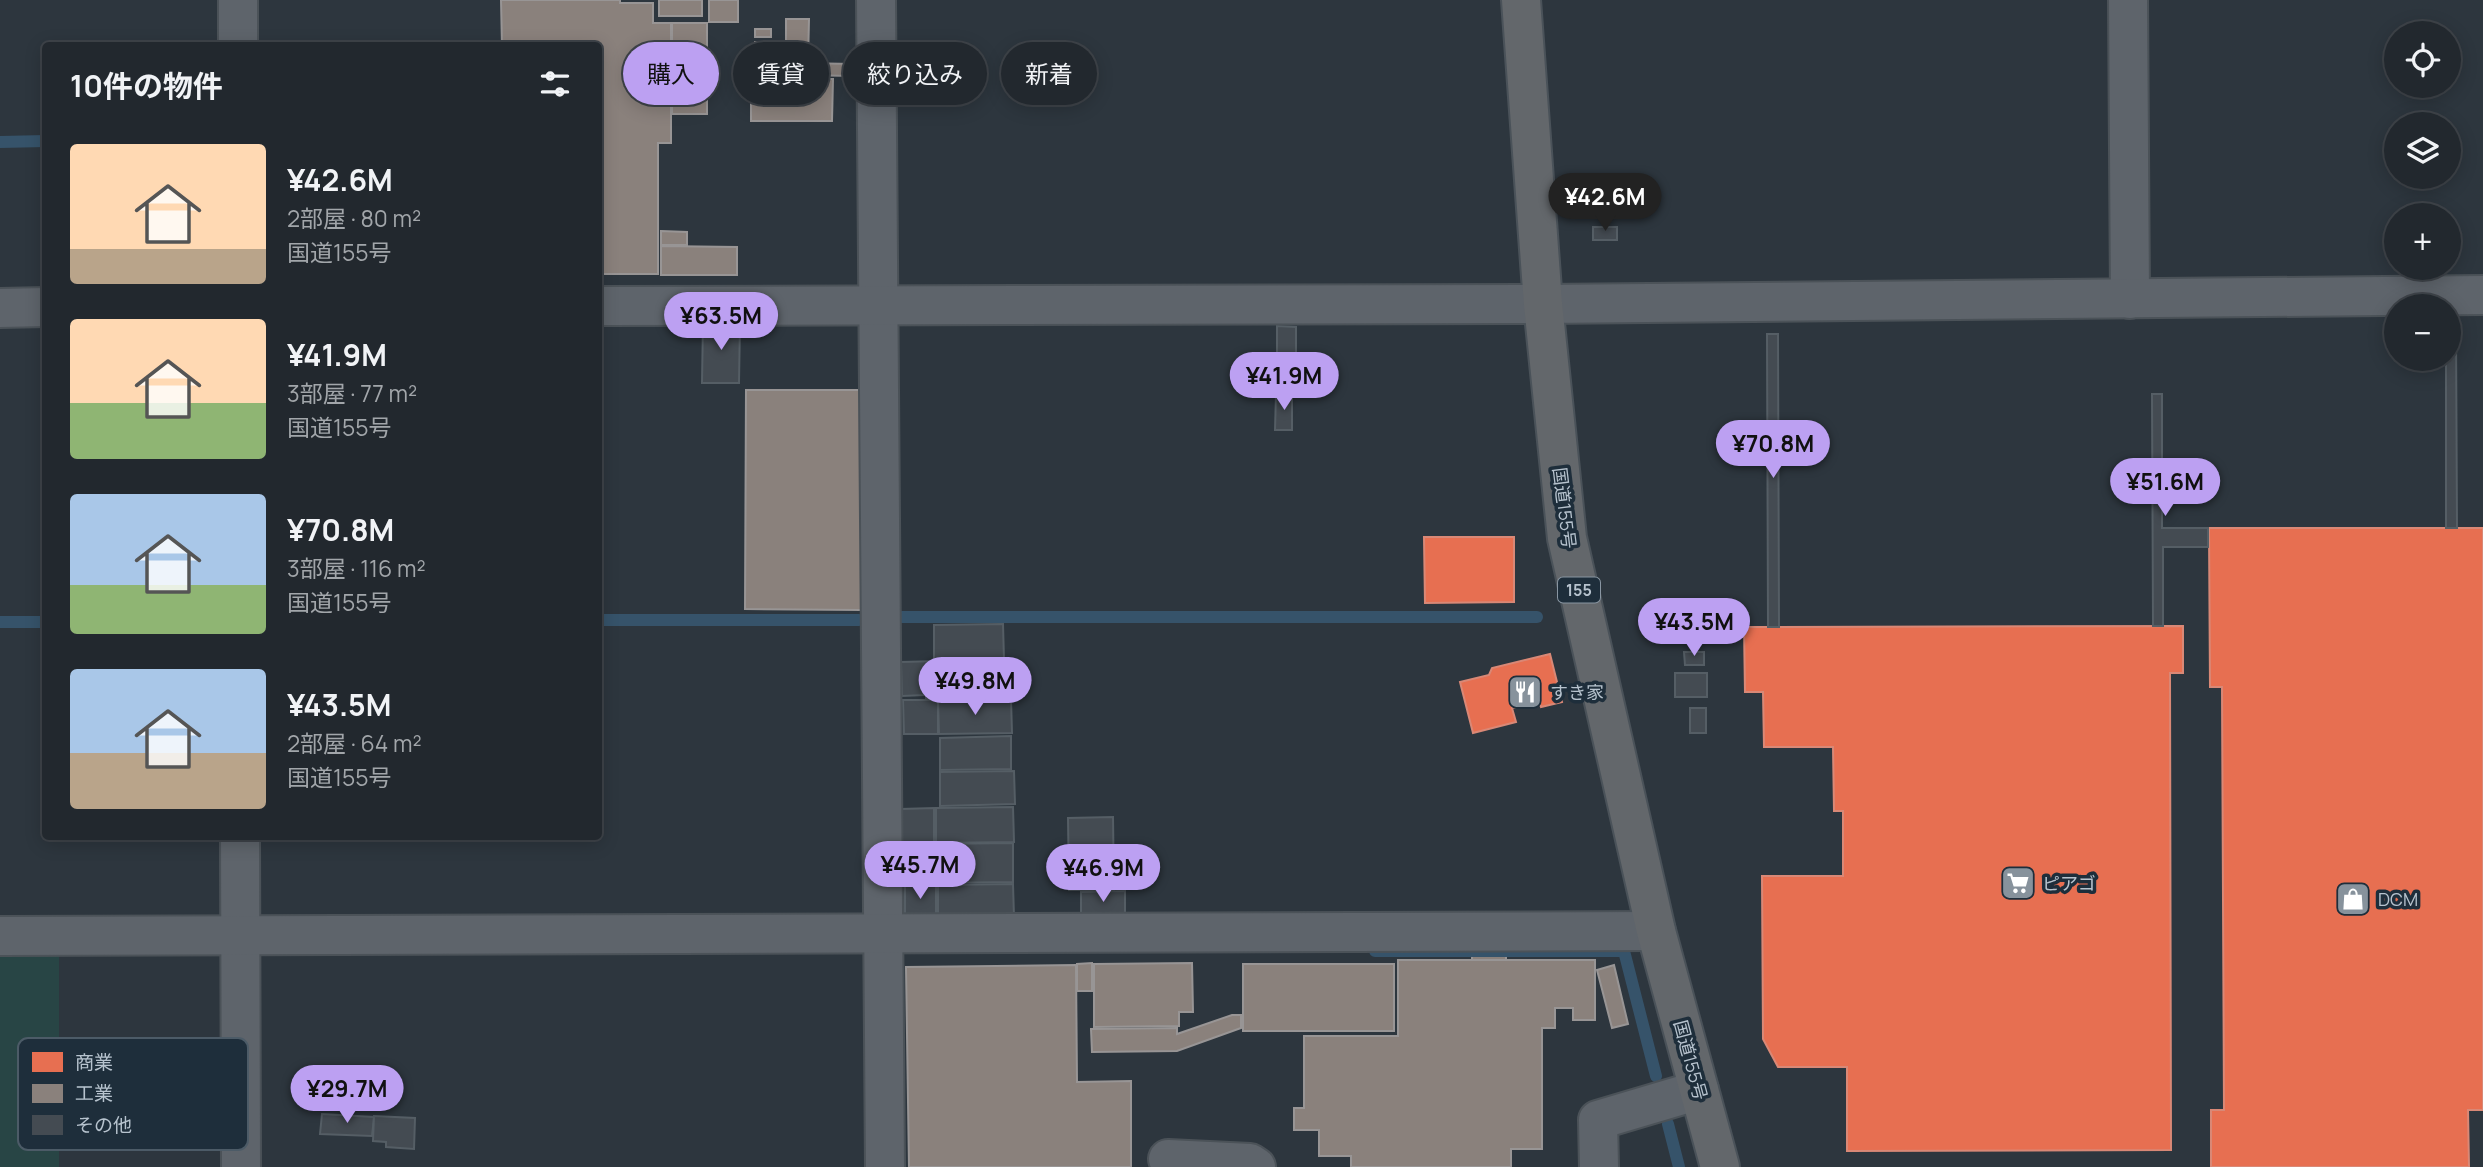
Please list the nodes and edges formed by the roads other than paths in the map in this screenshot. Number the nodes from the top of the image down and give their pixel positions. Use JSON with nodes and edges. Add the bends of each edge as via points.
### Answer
{"nodes":[{"id":1,"x":238,"y":0,"type":"edge"},
{"id":2,"x":876,"y":0,"type":"edge"},
{"id":3,"x":1521,"y":0,"type":"edge"},
{"id":4,"x":2128,"y":0,"type":"edge"},
{"id":5,"x":238,"y":42,"type":"edge"},
{"id":6,"x":2483,"y":295,"type":"edge"},
{"id":7,"x":2130,"y":299,"type":"junction"},
{"id":8,"x":1543,"y":304,"type":"junction"},
{"id":9,"x":602,"y":306,"type":"edge"},
{"id":10,"x":878,"y":306,"type":"junction"},
{"id":11,"x":42,"y":307,"type":"edge"},
{"id":12,"x":0,"y":308,"type":"edge"},
{"id":13,"x":240,"y":840,"type":"edge"},
{"id":14,"x":1656,"y":931,"type":"junction"},
{"id":15,"x":883,"y":933,"type":"junction"},
{"id":16,"x":240,"y":935,"type":"junction"},
{"id":17,"x":0,"y":936,"type":"edge"},
{"id":18,"x":240,"y":1038,"type":"edge"},
{"id":19,"x":1699,"y":1090,"type":"junction"},
{"id":20,"x":1168,"y":1159,"type":"dead end"},
{"id":21,"x":885,"y":1167,"type":"edge"},
{"id":22,"x":1256,"y":1167,"type":"edge"},
{"id":23,"x":1599,"y":1167,"type":"edge"},
{"id":24,"x":1720,"y":1167,"type":"edge"}],
"edges":[{"from":1,"to":5,"type":"street"},
{"from":2,"to":10,"type":"street"},
{"from":3,"to":8,"type":"highway","name":"国道155号","number":"155"},
{"from":4,"to":7,"type":"street"},
{"from":6,"to":7,"type":"street"},
{"from":7,"to":8,"type":"street"},
{"from":8,"to":10,"type":"street"},
{"from":8,"to":14,"type":"highway","name":"国道155号","number":"155","via":[[1567,538]]},
{"from":9,"to":10,"type":"street"},
{"from":10,"to":15,"type":"street"},
{"from":11,"to":12,"type":"street"},
{"from":13,"to":16,"type":"street"},
{"from":14,"to":15,"type":"street"},
{"from":14,"to":19,"type":"highway","name":"国道155号","number":"155"},
{"from":15,"to":16,"type":"street"},
{"from":15,"to":21,"type":"street"},
{"from":16,"to":17,"type":"street"},
{"from":16,"to":18,"type":"street"},
{"from":19,"to":23,"type":"street","via":[[1598,1120]]},
{"from":19,"to":24,"type":"highway","name":"国道155号","number":"155"},
{"from":20,"to":22,"type":"street"}]}
